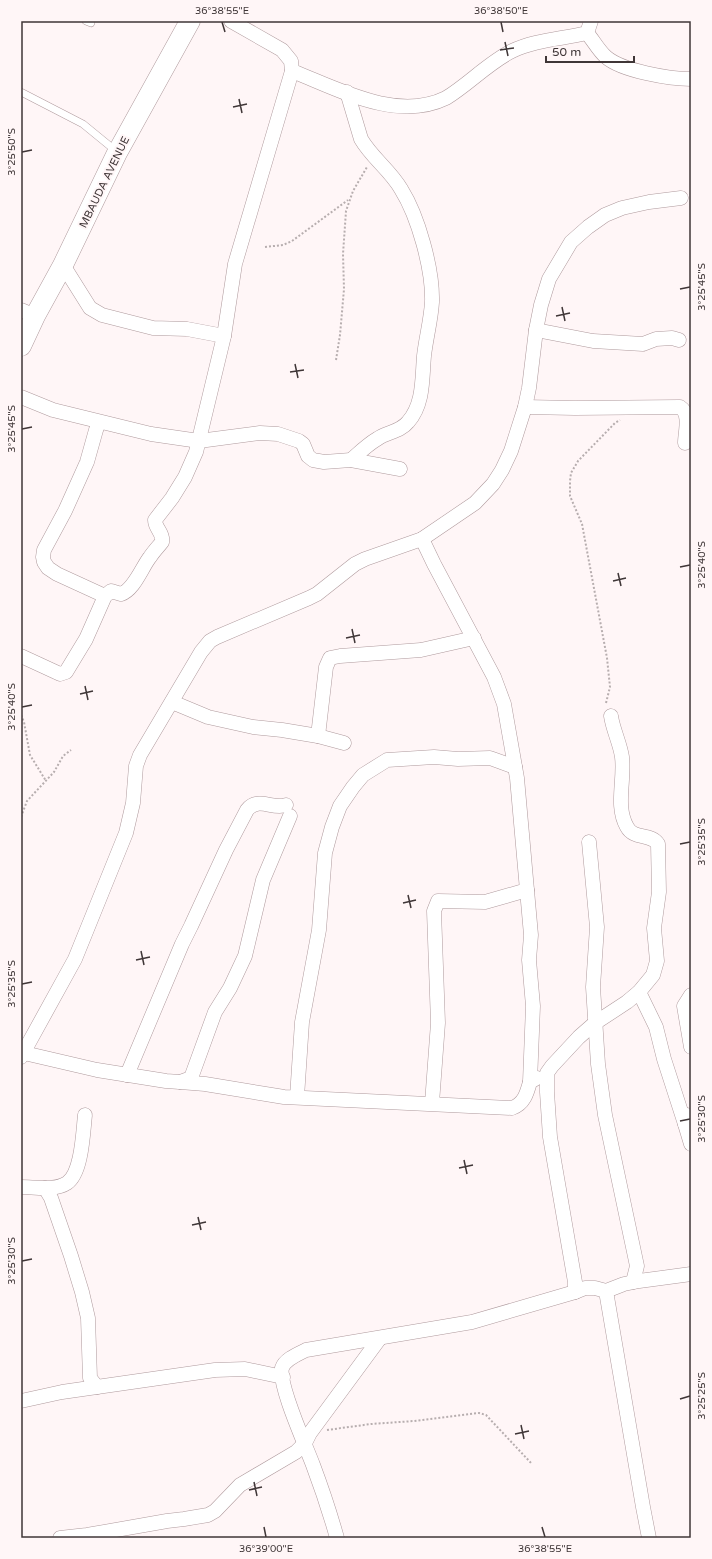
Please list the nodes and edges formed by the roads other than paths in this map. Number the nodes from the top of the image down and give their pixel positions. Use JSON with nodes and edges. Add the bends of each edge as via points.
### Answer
{"nodes":[{"id":1,"x":190,"y":21,"type":"edge"},
{"id":2,"x":233,"y":21,"type":"edge"},
{"id":3,"x":589,"y":27,"type":"edge"},
{"id":4,"x":292,"y":70,"type":"junction"},
{"id":5,"x":691,"y":79,"type":"edge"},
{"id":6,"x":21,"y":92,"type":"edge"},
{"id":7,"x":347,"y":92,"type":"junction"},
{"id":8,"x":117,"y":152,"type":"junction"},
{"id":9,"x":681,"y":198,"type":"dead end"},
{"id":10,"x":63,"y":265,"type":"junction"},
{"id":11,"x":28,"y":313,"type":"edge"},
{"id":12,"x":536,"y":330,"type":"junction"},
{"id":13,"x":224,"y":336,"type":"junction"},
{"id":14,"x":679,"y":340,"type":"dead end"},
{"id":15,"x":21,"y":346,"type":"edge"},
{"id":16,"x":21,"y":397,"type":"edge"},
{"id":17,"x":526,"y":407,"type":"junction"},
{"id":18,"x":99,"y":422,"type":"junction"},
{"id":19,"x":199,"y":441,"type":"junction"},
{"id":20,"x":685,"y":443,"type":"dead end"},
{"id":21,"x":351,"y":460,"type":"junction"},
{"id":22,"x":400,"y":469,"type":"dead end"},
{"id":23,"x":422,"y":539,"type":"junction"},
{"id":24,"x":105,"y":596,"type":"junction"},
{"id":25,"x":474,"y":638,"type":"junction"},
{"id":26,"x":21,"y":656,"type":"edge"},
{"id":27,"x":172,"y":702,"type":"junction"},
{"id":28,"x":608,"y":710,"type":"road end"},
{"id":29,"x":318,"y":736,"type":"junction"},
{"id":30,"x":344,"y":743,"type":"dead end"},
{"id":31,"x":515,"y":767,"type":"junction"},
{"id":32,"x":588,"y":842,"type":"dead end"},
{"id":33,"x":527,"y":890,"type":"junction"},
{"id":34,"x":639,"y":992,"type":"junction"},
{"id":35,"x":691,"y":995,"type":"edge"},
{"id":36,"x":595,"y":1023,"type":"junction"},
{"id":37,"x":691,"y":1047,"type":"edge"},
{"id":38,"x":23,"y":1055,"type":"edge"},
{"id":39,"x":547,"y":1073,"type":"junction"},
{"id":40,"x":127,"y":1075,"type":"junction"},
{"id":41,"x":180,"y":1082,"type":"junction"},
{"id":42,"x":530,"y":1082,"type":"junction"},
{"id":43,"x":297,"y":1097,"type":"junction"},
{"id":44,"x":432,"y":1103,"type":"junction"},
{"id":45,"x":85,"y":1115,"type":"dead end"},
{"id":46,"x":688,"y":1117,"type":"edge"},
{"id":47,"x":691,"y":1144,"type":"edge"},
{"id":48,"x":21,"y":1187,"type":"edge"},
{"id":49,"x":45,"y":1188,"type":"junction"},
{"id":50,"x":691,"y":1274,"type":"edge"},
{"id":51,"x":633,"y":1282,"type":"junction"},
{"id":52,"x":606,"y":1291,"type":"junction"},
{"id":53,"x":575,"y":1292,"type":"junction"},
{"id":54,"x":380,"y":1338,"type":"junction"},
{"id":55,"x":283,"y":1378,"type":"junction"},
{"id":56,"x":97,"y":1387,"type":"junction"},
{"id":57,"x":21,"y":1401,"type":"edge"},
{"id":58,"x":307,"y":1438,"type":"junction"},
{"id":59,"x":60,"y":1538,"type":"edge"},
{"id":60,"x":337,"y":1538,"type":"edge"},
{"id":61,"x":649,"y":1538,"type":"edge"}],
"edges":[{"from":1,"to":8,"type":"street","name":"MBAUDA AVENUE"},
{"from":2,"to":4,"type":"street","via":[[282,50],[291,61]]},
{"from":3,"to":5,"type":"street","via":[[606,57],[616,63],[661,76]]},
{"from":3,"to":7,"type":"street","via":[[514,50],[438,102],[419,106],[375,103]]},
{"from":4,"to":7,"type":"street"},
{"from":4,"to":13,"type":"street","via":[[235,264]]},
{"from":6,"to":8,"type":"lane","via":[[83,124]]},
{"from":7,"to":21,"type":"street","via":[[361,139],[392,175],[413,214],[423,242],[432,304],[417,408],[407,424],[377,438]]},
{"from":8,"to":10,"type":"street","name":"MBAUDA AVENUE"},
{"from":9,"to":12,"type":"street","via":[[622,208],[605,216],[571,242],[550,280]]},
{"from":10,"to":11,"type":"street","name":"MBAUDA AVENUE"},
{"from":10,"to":13,"type":"street","via":[[90,308],[102,315],[153,328],[187,329]]},
{"from":11,"to":15,"type":"street","name":"MBAUDA AVENUE"},
{"from":12,"to":14,"type":"street","via":[[593,341],[642,344],[656,339]]},
{"from":12,"to":17,"type":"street"},
{"from":13,"to":19,"type":"street"},
{"from":16,"to":18,"type":"street","via":[[53,410]]},
{"from":17,"to":20,"type":"street","via":[[675,406],[682,408],[686,417]]},
{"from":17,"to":23,"type":"street","via":[[511,452],[492,484],[475,503]]},
{"from":18,"to":19,"type":"street","via":[[151,434]]},
{"from":18,"to":24,"type":"street","via":[[88,462],[44,550],[43,557],[48,568],[57,574]]},
{"from":19,"to":21,"type":"street","via":[[260,433],[278,434],[299,441],[313,460]]},
{"from":19,"to":24,"type":"street","via":[[185,477],[155,520],[162,542],[126,592],[121,594],[111,591]]},
{"from":21,"to":22,"type":"street"},
{"from":23,"to":25,"type":"street"},
{"from":23,"to":27,"type":"street","via":[[365,559],[345,571],[317,594],[210,641]]},
{"from":24,"to":26,"type":"street","via":[[86,639],[66,672],[60,674]]},
{"from":25,"to":29,"type":"street","via":[[420,650],[330,658],[326,667]]},
{"from":25,"to":31,"type":"street","via":[[504,704]]},
{"from":27,"to":29,"type":"street","via":[[208,717],[253,727]]},
{"from":27,"to":38,"type":"street","via":[[140,755],[126,833],[75,959]]},
{"from":28,"to":34,"type":"street","via":[[622,756],[621,802],[624,822],[630,832],[653,839],[658,844],[659,892],[654,928],[657,961],[649,982]]},
{"from":29,"to":30,"type":"street"},
{"from":31,"to":33,"type":"street"},
{"from":31,"to":43,"type":"street","via":[[490,758],[458,759],[434,756],[388,760],[363,775],[340,806],[325,852],[320,930],[302,1022]]},
{"from":32,"to":36,"type":"street","via":[[597,927],[593,986]]},
{"from":33,"to":42,"type":"street","via":[[533,1006]]},
{"from":33,"to":44,"type":"street","via":[[485,902],[438,901],[435,905],[438,1023]]},
{"from":34,"to":36,"type":"street"},
{"from":34,"to":46,"type":"street","via":[[656,1027],[664,1059]]},
{"from":35,"to":37,"type":"street","via":[[684,1006]]},
{"from":36,"to":39,"type":"street"},
{"from":36,"to":51,"type":"street","via":[[603,1102],[636,1266]]},
{"from":38,"to":40,"type":"street"},
{"from":39,"to":42,"type":"street"},
{"from":39,"to":53,"type":"street","via":[[550,1136]]},
{"from":40,"to":41,"type":"street"},
{"from":40,"to":41,"type":"street","via":[[182,944],[247,810],[252,805],[260,803],[288,810],[263,880],[245,956],[215,1012],[191,1078]]},
{"from":41,"to":43,"type":"street"},
{"from":42,"to":44,"type":"street","via":[[524,1100],[512,1108]]},
{"from":43,"to":44,"type":"street"},
{"from":45,"to":49,"type":"street","via":[[80,1156],[73,1177],[60,1186]]},
{"from":46,"to":47,"type":"street"},
{"from":48,"to":49,"type":"street"},
{"from":49,"to":56,"type":"street","via":[[51,1198],[82,1292],[88,1318],[90,1378]]},
{"from":50,"to":51,"type":"street"},
{"from":51,"to":52,"type":"street"},
{"from":52,"to":53,"type":"street","via":[[585,1288]]},
{"from":52,"to":61,"type":"street"},
{"from":53,"to":54,"type":"street","via":[[472,1322]]},
{"from":54,"to":55,"type":"street","via":[[306,1350],[284,1363]]},
{"from":54,"to":58,"type":"street"},
{"from":55,"to":56,"type":"street","via":[[245,1369],[215,1370]]},
{"from":55,"to":58,"type":"street","via":[[294,1417]]},
{"from":56,"to":57,"type":"street"},
{"from":58,"to":59,"type":"street","via":[[288,1458],[240,1486],[216,1511],[208,1515]]},
{"from":58,"to":60,"type":"street","via":[[313,1465]]}]}
